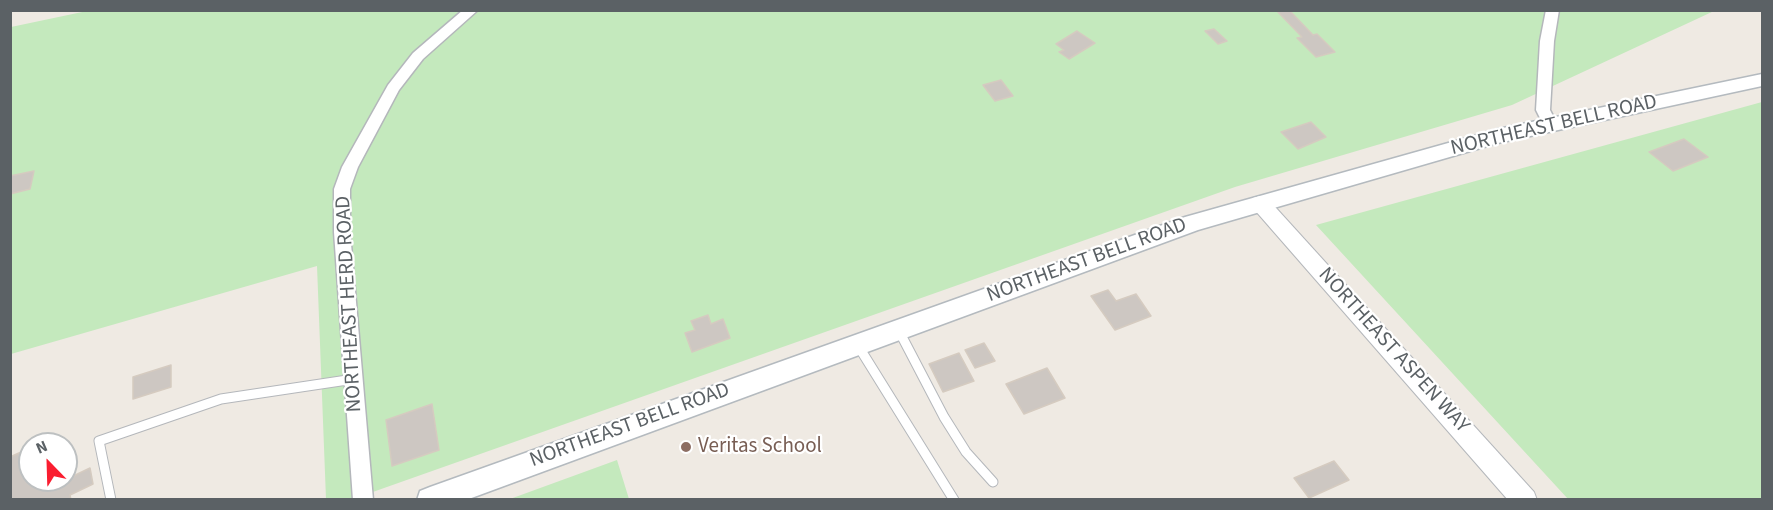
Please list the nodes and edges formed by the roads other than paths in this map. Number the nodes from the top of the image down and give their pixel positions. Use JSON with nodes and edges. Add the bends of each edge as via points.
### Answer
{"nodes":[{"id":1,"x":472,"y":10,"type":"edge"},
{"id":2,"x":1551,"y":11,"type":"edge"},
{"id":3,"x":1762,"y":80,"type":"edge"},
{"id":4,"x":1550,"y":124,"type":"junction"},
{"id":5,"x":1260,"y":203,"type":"junction"},
{"id":6,"x":898,"y":329,"type":"junction"},
{"id":7,"x":857,"y":344,"type":"junction"},
{"id":8,"x":354,"y":380,"type":"junction"},
{"id":9,"x":993,"y":482,"type":"dead end"},
{"id":10,"x":111,"y":500,"type":"edge"},
{"id":11,"x":363,"y":500,"type":"edge"},
{"id":12,"x":430,"y":500,"type":"edge"},
{"id":13,"x":954,"y":500,"type":"edge"},
{"id":14,"x":1525,"y":500,"type":"edge"}],
"edges":[{"from":1,"to":8,"type":"street","name":"NORTHEAST HERD ROAD","via":[[405,71],[385,100],[345,178],[342,232]]},
{"from":2,"to":4,"type":"street","via":[[1543,110]]},
{"from":3,"to":4,"type":"main road","name":"NORTHEAST BELL ROAD"},
{"from":4,"to":5,"type":"main road","name":"NORTHEAST BELL ROAD"},
{"from":5,"to":6,"type":"main road","name":"NORTHEAST BELL ROAD","via":[[1130,244]]},
{"from":5,"to":14,"type":"street","name":"NORTHEAST ASPEN WAY"},
{"from":6,"to":7,"type":"main road","name":"NORTHEAST BELL ROAD"},
{"from":6,"to":9,"type":"lane","via":[[944,417],[966,452]]},
{"from":7,"to":12,"type":"main road","name":"NORTHEAST BELL ROAD"},
{"from":7,"to":13,"type":"lane"},
{"from":8,"to":10,"type":"lane","via":[[274,388],[221,399],[99,441]]},
{"from":8,"to":11,"type":"street","name":"NORTHEAST HERD ROAD"}]}
